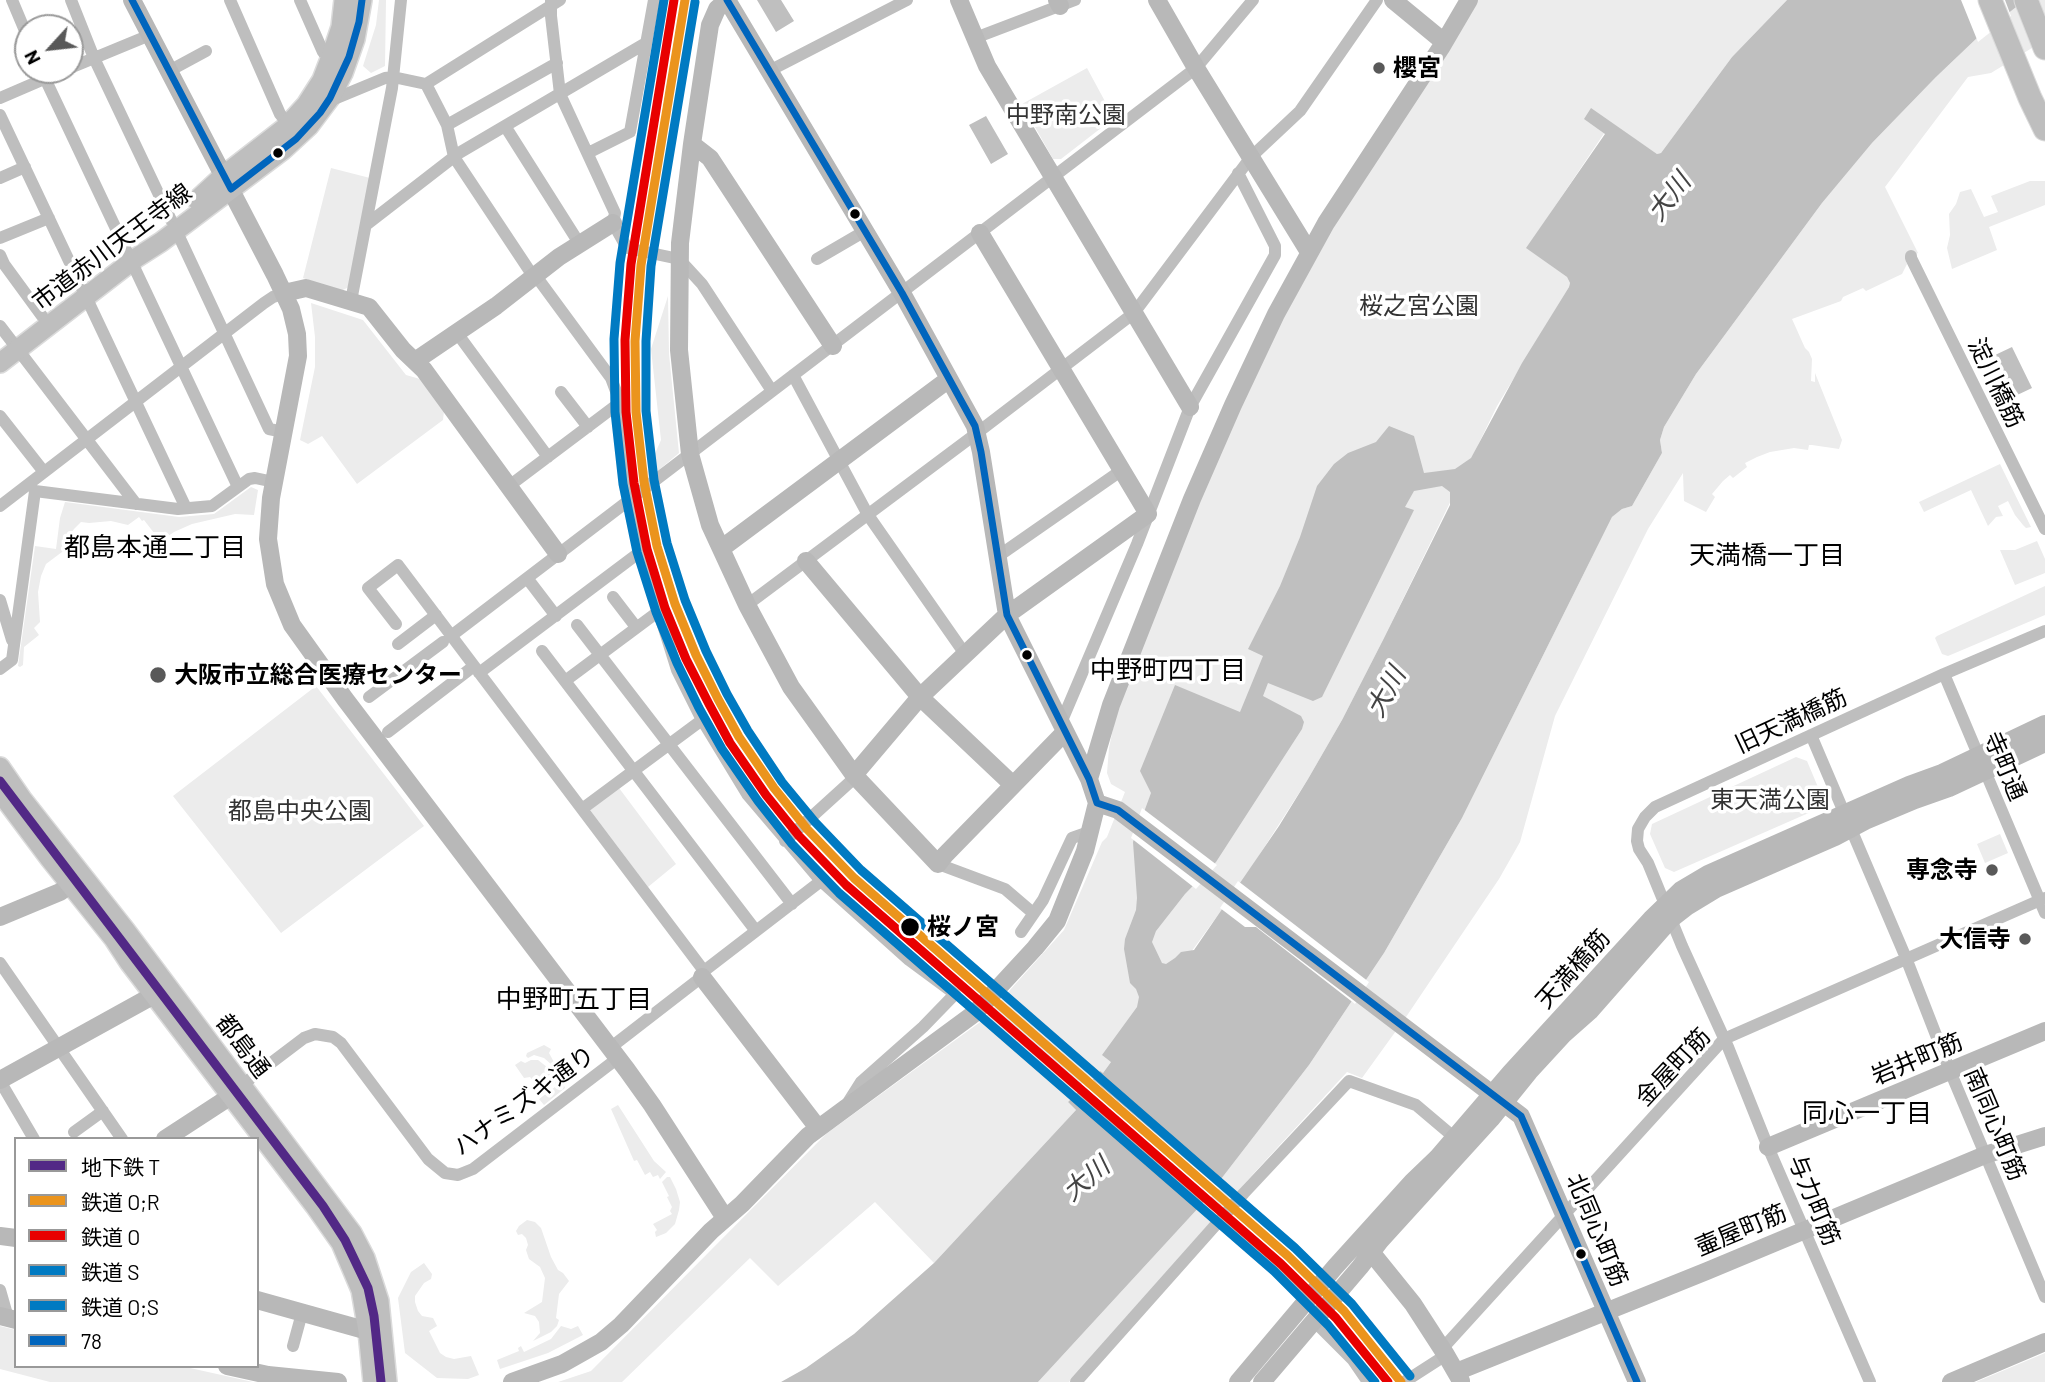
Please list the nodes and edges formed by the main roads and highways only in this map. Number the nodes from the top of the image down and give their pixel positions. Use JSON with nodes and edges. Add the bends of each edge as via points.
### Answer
{"nodes":[{"id":1,"x":344,"y":0,"type":"edge"},
{"id":2,"x":362,"y":0,"type":"edge"},
{"id":3,"x":1990,"y":0,"type":"edge"},
{"id":4,"x":2026,"y":0,"type":"edge"},
{"id":5,"x":2045,"y":48,"type":"edge"},
{"id":6,"x":2045,"y":129,"type":"edge"},
{"id":7,"x":227,"y":182,"type":"junction"},
{"id":8,"x":84,"y":291,"type":"junction"},
{"id":9,"x":7,"y":341,"type":"edge"},
{"id":10,"x":0,"y":363,"type":"edge"},
{"id":11,"x":0,"y":767,"type":"edge"},
{"id":12,"x":0,"y":792,"type":"edge"},
{"id":13,"x":74,"y":876,"type":"junction"},
{"id":14,"x":236,"y":1090,"type":"junction"},
{"id":15,"x":373,"y":1382,"type":"edge"},
{"id":16,"x":387,"y":1382,"type":"edge"}],
"edges":[{"from":1,"to":7,"type":"main road","name":"市道赤川天王寺線","via":[[341,27],[315,92]]},
{"from":2,"to":7,"type":"main road","name":"市道赤川天王寺線","via":[[349,57],[327,102],[296,139]]},
{"from":3,"to":6,"type":"highway"},
{"from":4,"to":5,"type":"highway"},
{"from":7,"to":8,"type":"main road","name":"市道赤川天王寺線"},
{"from":8,"to":9,"type":"main road","name":"市道赤川天王寺線"},
{"from":8,"to":9,"type":"main road","name":"市道赤川天王寺線"},
{"from":9,"to":10,"type":"main road","name":"市道赤川天王寺線"},
{"from":11,"to":13,"type":"main road","name":"都島通"},
{"from":12,"to":13,"type":"main road","name":"都島通"},
{"from":13,"to":14,"type":"main road","name":"都島通","via":[[154,995]]},
{"from":13,"to":14,"type":"main road","name":"都島通","via":[[118,921]]},
{"from":14,"to":15,"type":"main road","name":"都島通","via":[[351,1264],[361,1290]]},
{"from":14,"to":16,"type":"main road","name":"都島通","via":[[341,1216],[365,1258],[379,1301]]}]}
